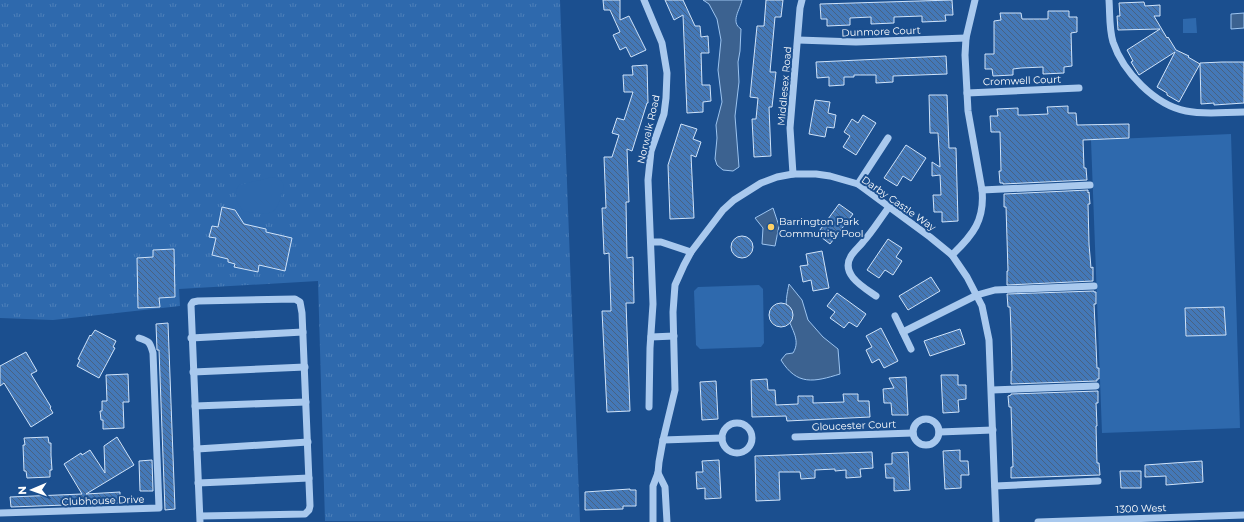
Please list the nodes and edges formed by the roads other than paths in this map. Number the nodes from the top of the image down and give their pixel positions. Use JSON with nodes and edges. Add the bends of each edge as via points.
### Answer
{"nodes":[{"id":1,"x":644,"y":0,"type":"edge"},
{"id":2,"x":802,"y":0,"type":"edge"},
{"id":3,"x":975,"y":0,"type":"edge"},
{"id":4,"x":1109,"y":0,"type":"edge"},
{"id":5,"x":966,"y":38,"type":"junction"},
{"id":6,"x":798,"y":40,"type":"junction"},
{"id":7,"x":1079,"y":88,"type":"dead end"},
{"id":8,"x":967,"y":92,"type":"junction"},
{"id":9,"x":1244,"y":112,"type":"edge"},
{"id":10,"x":888,"y":138,"type":"dead end"},
{"id":11,"x":793,"y":174,"type":"junction"},
{"id":12,"x":858,"y":184,"type":"junction"},
{"id":13,"x":1090,"y":185,"type":"dead end"},
{"id":14,"x":982,"y":190,"type":"junction"},
{"id":15,"x":889,"y":207,"type":"junction"},
{"id":16,"x":651,"y":242,"type":"junction"},
{"id":17,"x":691,"y":252,"type":"junction"},
{"id":18,"x":952,"y":255,"type":"junction"},
{"id":19,"x":1094,"y":286,"type":"dead end"},
{"id":20,"x":976,"y":295,"type":"junction"},
{"id":21,"x":876,"y":296,"type":"dead end"},
{"id":22,"x":895,"y":316,"type":"dead end"},
{"id":23,"x":303,"y":332,"type":"junction"},
{"id":24,"x":903,"y":332,"type":"junction"},
{"id":25,"x":674,"y":336,"type":"junction"},
{"id":26,"x":651,"y":337,"type":"junction"},
{"id":27,"x":139,"y":338,"type":"dead end"},
{"id":28,"x":191,"y":338,"type":"junction"},
{"id":29,"x":911,"y":349,"type":"dead end"},
{"id":30,"x":305,"y":367,"type":"junction"},
{"id":31,"x":193,"y":372,"type":"junction"},
{"id":32,"x":1096,"y":386,"type":"dead end"},
{"id":33,"x":992,"y":390,"type":"junction"},
{"id":34,"x":306,"y":402,"type":"junction"},
{"id":35,"x":195,"y":406,"type":"junction"},
{"id":36,"x":649,"y":407,"type":"dead end"},
{"id":37,"x":993,"y":430,"type":"junction"},
{"id":38,"x":939,"y":432,"type":"junction"},
{"id":39,"x":913,"y":433,"type":"junction"},
{"id":40,"x":795,"y":437,"type":"dead end"},
{"id":41,"x":722,"y":438,"type":"junction"},
{"id":42,"x":662,"y":440,"type":"junction"},
{"id":43,"x":308,"y":442,"type":"junction"},
{"id":44,"x":197,"y":448,"type":"junction"},
{"id":45,"x":658,"y":473,"type":"junction"},
{"id":46,"x":309,"y":478,"type":"junction"},
{"id":47,"x":1098,"y":481,"type":"dead end"},
{"id":48,"x":198,"y":483,"type":"junction"},
{"id":49,"x":995,"y":486,"type":"junction"},
{"id":50,"x":0,"y":514,"type":"edge"},
{"id":51,"x":1244,"y":515,"type":"edge"},
{"id":52,"x":200,"y":519,"type":"edge"},
{"id":53,"x":653,"y":522,"type":"edge"},
{"id":54,"x":667,"y":522,"type":"edge"},
{"id":55,"x":996,"y":522,"type":"edge"},
{"id":56,"x":1038,"y":522,"type":"edge"},
{"id":57,"x":1066,"y":522,"type":"edge"}],
"edges":[{"from":1,"to":16,"type":"street","name":"Norwalk Road","via":[[662,43],[667,74],[664,114],[651,151],[649,166]]},
{"from":2,"to":6,"type":"street","name":"Middlesex Road"},
{"from":3,"to":5,"type":"street"},
{"from":4,"to":9,"type":"street","via":[[1113,42],[1124,63],[1148,93],[1184,111]]},
{"from":5,"to":6,"type":"street","name":"Dunmore Court","via":[[836,42]]},
{"from":5,"to":8,"type":"street"},
{"from":6,"to":11,"type":"street","name":"Middlesex Road","via":[[790,128]]},
{"from":7,"to":8,"type":"street","name":"Cromwell Court"},
{"from":8,"to":14,"type":"street"},
{"from":10,"to":12,"type":"street"},
{"from":11,"to":12,"type":"street","name":"Darby Castle Way","via":[[830,176]]},
{"from":11,"to":17,"type":"street","name":"Darby Castle Way","via":[[761,183],[734,200],[723,210]]},
{"from":12,"to":15,"type":"street","name":"Darby Castle Way"},
{"from":13,"to":14,"type":"street"},
{"from":14,"to":18,"type":"street","via":[[982,214],[978,225]]},
{"from":15,"to":18,"type":"street","name":"Darby Castle Way"},
{"from":15,"to":21,"type":"street","via":[[849,261],[855,281]]},
{"from":16,"to":17,"type":"street","via":[[661,242]]},
{"from":16,"to":26,"type":"street","name":"Norwalk Road"},
{"from":17,"to":25,"type":"street","name":"Darby Castle Way","via":[[676,285]]},
{"from":18,"to":20,"type":"street","name":"Darby Castle Way"},
{"from":19,"to":20,"type":"street","via":[[995,290]]},
{"from":20,"to":24,"type":"street"},
{"from":20,"to":33,"type":"street","name":"Darby Castle Way","via":[[985,318],[989,340]]},
{"from":22,"to":24,"type":"street"},
{"from":23,"to":28,"type":"street"},
{"from":23,"to":28,"type":"street","via":[[300,302],[295,299],[198,301],[191,305]]},
{"from":23,"to":30,"type":"street"},
{"from":24,"to":29,"type":"street"},
{"from":25,"to":26,"type":"street"},
{"from":25,"to":42,"type":"street","name":"Darby Castle Way","via":[[675,390]]},
{"from":26,"to":36,"type":"street","name":"Norwalk Road"},
{"from":27,"to":50,"type":"street","name":"Clubhouse Drive","via":[[148,341],[152,353],[159,508]]},
{"from":28,"to":31,"type":"street"},
{"from":30,"to":31,"type":"street"},
{"from":30,"to":34,"type":"street"},
{"from":31,"to":35,"type":"street"},
{"from":32,"to":33,"type":"street"},
{"from":33,"to":37,"type":"street","name":"Darby Castle Way"},
{"from":34,"to":35,"type":"street"},
{"from":34,"to":43,"type":"street"},
{"from":35,"to":44,"type":"street"},
{"from":37,"to":38,"type":"street"},
{"from":37,"to":49,"type":"street","name":"Darby Castle Way"},
{"from":38,"to":39,"type":"street","via":[[934,442],[927,445],[919,443]]},
{"from":38,"to":39,"type":"street","via":[[937,424],[926,419],[915,425]]},
{"from":39,"to":40,"type":"street","name":"Gloucester Court"},
{"from":41,"to":41,"type":"street","via":[[726,448],[736,453],[748,447],[752,438],[745,426],[735,423],[727,426]]},
{"from":41,"to":42,"type":"street"},
{"from":42,"to":45,"type":"street","name":"Darby Castle Way"},
{"from":43,"to":44,"type":"street"},
{"from":43,"to":46,"type":"street"},
{"from":44,"to":48,"type":"street"},
{"from":45,"to":53,"type":"street","name":"Darby Castle Way","via":[[653,486]]},
{"from":45,"to":54,"type":"street","name":"Darby Castle Way","via":[[665,487]]},
{"from":46,"to":48,"type":"street"},
{"from":46,"to":52,"type":"street","via":[[310,506],[305,514]]},
{"from":47,"to":49,"type":"street"},
{"from":48,"to":52,"type":"street"},
{"from":49,"to":55,"type":"street","name":"Darby Castle Way"},
{"from":51,"to":57,"type":"street","name":"1300 West"},
{"from":56,"to":57,"type":"street","name":"1300 West"}]}
